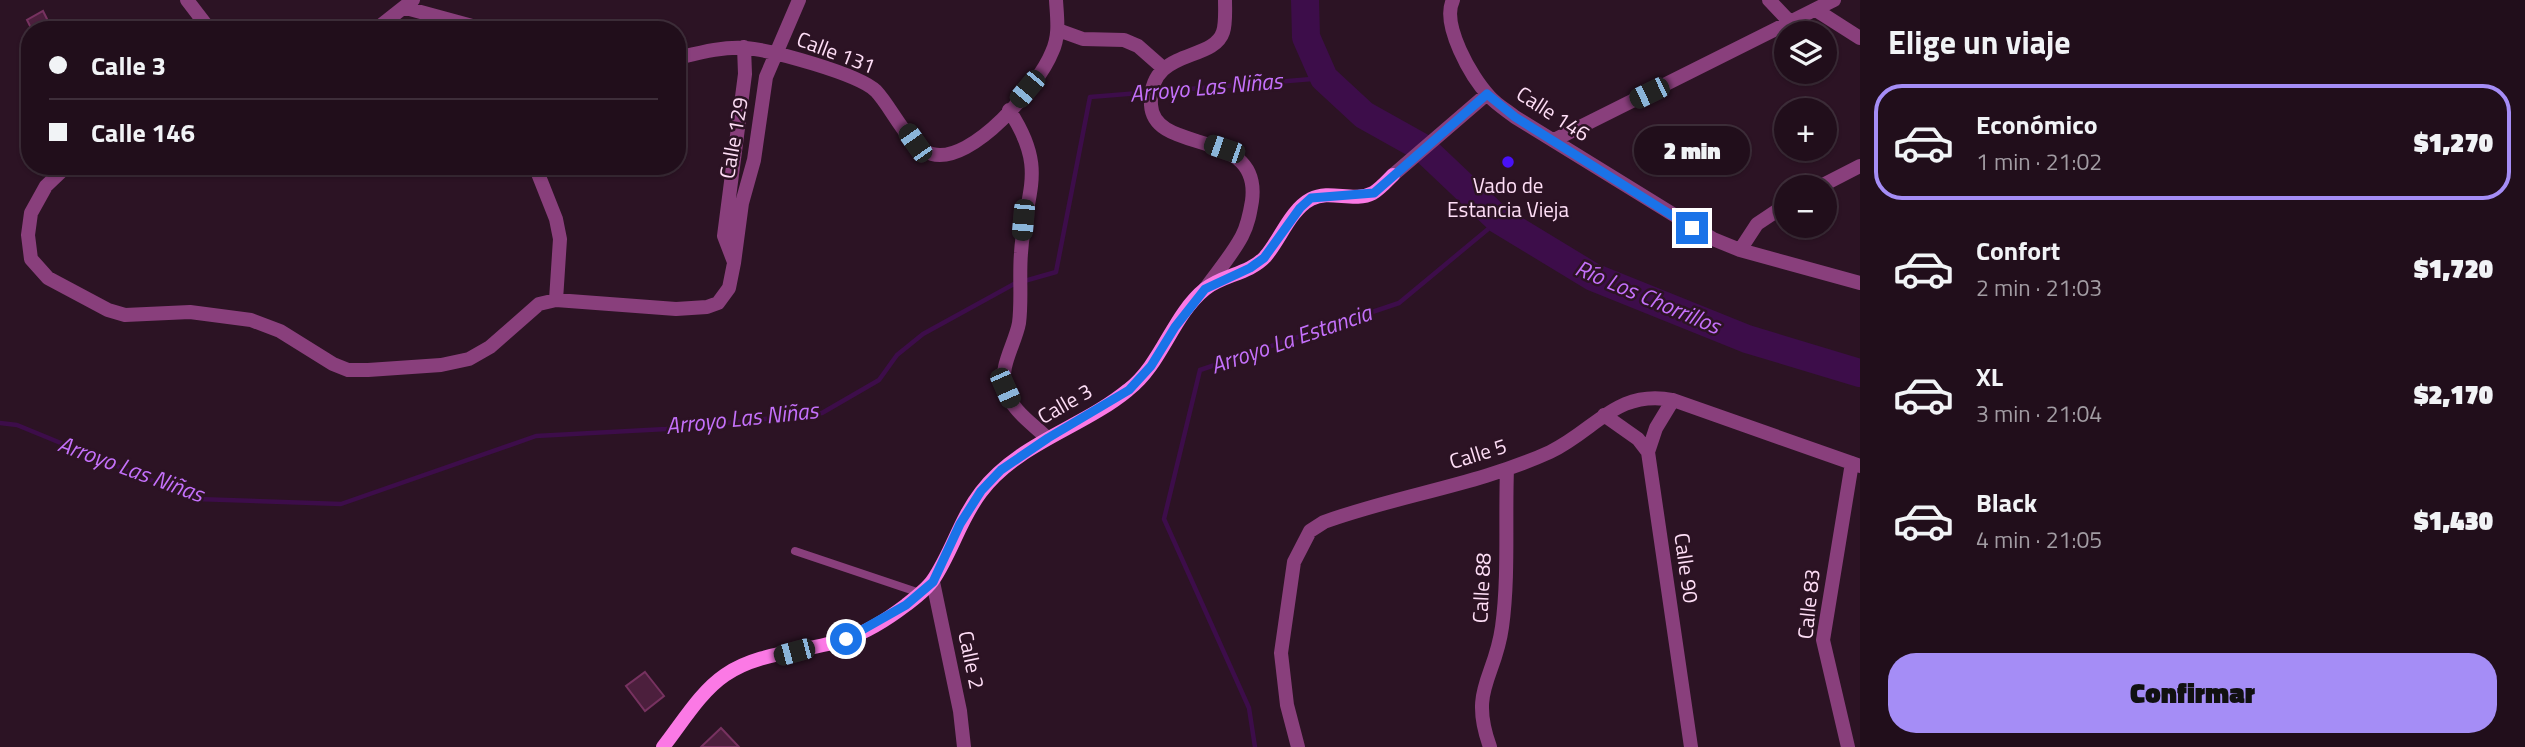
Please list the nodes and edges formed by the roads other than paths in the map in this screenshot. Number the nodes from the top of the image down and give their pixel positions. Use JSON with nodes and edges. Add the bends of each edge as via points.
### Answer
{"nodes":[{"id":1,"x":187,"y":0,"type":"edge"},
{"id":2,"x":799,"y":0,"type":"edge"},
{"id":3,"x":1056,"y":0,"type":"edge"},
{"id":4,"x":1225,"y":0,"type":"edge"},
{"id":5,"x":1453,"y":0,"type":"edge"},
{"id":6,"x":1769,"y":0,"type":"edge"},
{"id":7,"x":1834,"y":0,"type":"edge"},
{"id":8,"x":409,"y":4,"type":"edge"},
{"id":9,"x":1816,"y":10,"type":"junction"},
{"id":10,"x":203,"y":21,"type":"edge"},
{"id":11,"x":387,"y":21,"type":"edge"},
{"id":12,"x":460,"y":21,"type":"edge"},
{"id":13,"x":1788,"y":21,"type":"edge"},
{"id":14,"x":1794,"y":21,"type":"edge"},
{"id":15,"x":1058,"y":30,"type":"junction"},
{"id":16,"x":1774,"y":31,"type":"edge"},
{"id":17,"x":1860,"y":38,"type":"edge"},
{"id":18,"x":744,"y":47,"type":"junction"},
{"id":19,"x":776,"y":53,"type":"junction"},
{"id":20,"x":686,"y":57,"type":"edge"},
{"id":21,"x":1163,"y":68,"type":"junction"},
{"id":22,"x":1487,"y":94,"type":"junction"},
{"id":23,"x":1009,"y":110,"type":"junction"},
{"id":24,"x":1554,"y":140,"type":"junction"},
{"id":25,"x":1860,"y":166,"type":"edge"},
{"id":26,"x":58,"y":175,"type":"edge"},
{"id":27,"x":539,"y":175,"type":"edge"},
{"id":28,"x":1837,"y":178,"type":"edge"},
{"id":29,"x":1774,"y":213,"type":"edge"},
{"id":30,"x":1740,"y":250,"type":"junction"},
{"id":31,"x":734,"y":263,"type":"junction"},
{"id":32,"x":1860,"y":283,"type":"edge"},
{"id":33,"x":1205,"y":289,"type":"junction"},
{"id":34,"x":556,"y":300,"type":"junction"},
{"id":35,"x":1673,"y":400,"type":"junction"},
{"id":36,"x":1604,"y":415,"type":"junction"},
{"id":37,"x":1048,"y":438,"type":"junction"},
{"id":38,"x":1648,"y":452,"type":"junction"},
{"id":39,"x":1856,"y":465,"type":"edge"},
{"id":40,"x":1507,"y":469,"type":"junction"},
{"id":41,"x":795,"y":551,"type":"dead end"},
{"id":42,"x":933,"y":582,"type":"junction"},
{"id":43,"x":920,"y":593,"type":"junction"},
{"id":44,"x":663,"y":747,"type":"edge"},
{"id":45,"x":964,"y":747,"type":"edge"},
{"id":46,"x":1298,"y":747,"type":"edge"},
{"id":47,"x":1490,"y":747,"type":"edge"},
{"id":48,"x":1690,"y":747,"type":"edge"},
{"id":49,"x":1848,"y":747,"type":"edge"}],
"edges":[{"from":1,"to":10,"type":"street"},
{"from":2,"to":19,"type":"street","name":"Calle 129"},
{"from":3,"to":15,"type":"street"},
{"from":4,"to":21,"type":"street","via":[[1223,32],[1216,44]]},
{"from":5,"to":22,"type":"street","name":"Calle 146","via":[[1448,10],[1455,40]]},
{"from":6,"to":13,"type":"street"},
{"from":7,"to":9,"type":"street"},
{"from":8,"to":11,"type":"street"},
{"from":8,"to":12,"type":"street"},
{"from":9,"to":14,"type":"street"},
{"from":9,"to":17,"type":"street"},
{"from":15,"to":21,"type":"street","via":[[1083,39],[1124,40]]},
{"from":15,"to":23,"type":"street","name":"Calle 131","via":[[1044,68]]},
{"from":16,"to":24,"type":"street"},
{"from":18,"to":19,"type":"street","name":"Calle 131"},
{"from":18,"to":20,"type":"street","name":"Calle 131"},
{"from":18,"to":31,"type":"street","via":[[745,74],[723,236]]},
{"from":19,"to":23,"type":"street","name":"Calle 131","via":[[873,88],[915,143],[933,154],[973,146]]},
{"from":19,"to":31,"type":"street","name":"Calle 129","via":[[766,77]]},
{"from":21,"to":33,"type":"street","via":[[1151,93],[1151,109],[1158,123],[1174,134],[1224,149],[1237,158],[1249,172],[1253,192],[1242,236]]},
{"from":22,"to":24,"type":"street","name":"Calle 146"},
{"from":22,"to":33,"type":"street","name":"Calle 3","via":[[1374,193],[1311,198],[1264,258]]},
{"from":23,"to":37,"type":"street","via":[[1023,132],[1033,172],[1023,220],[1019,323],[1005,367],[1005,388],[1012,404]]},
{"from":24,"to":30,"type":"street","name":"Calle 146","via":[[1692,228]]},
{"from":25,"to":28,"type":"street"},
{"from":26,"to":34,"type":"street","via":[[32,213],[28,235],[31,259],[48,278],[108,310],[137,316],[190,312],[251,320],[280,331],[332,364],[368,370],[469,359],[539,304]]},
{"from":27,"to":34,"type":"street","via":[[560,239]]},
{"from":29,"to":30,"type":"street","via":[[1757,224]]},
{"from":30,"to":32,"type":"street","name":"Calle 146"},
{"from":31,"to":34,"type":"street","name":"Calle 129","via":[[729,288],[718,303],[707,307]]},
{"from":33,"to":37,"type":"street","name":"Calle 3","via":[[1129,390]]},
{"from":35,"to":36,"type":"street","name":"Calle 5","via":[[1634,399]]},
{"from":35,"to":38,"type":"street"},
{"from":35,"to":39,"type":"street","name":"Calle 5"},
{"from":36,"to":38,"type":"street","via":[[1638,439]]},
{"from":36,"to":40,"type":"street","name":"Calle 5","via":[[1550,452]]},
{"from":37,"to":42,"type":"street","name":"Calle 3","via":[[1001,470],[981,491]]},
{"from":38,"to":48,"type":"street","name":"Calle 90"},
{"from":39,"to":49,"type":"street","name":"Calle 83","via":[[1823,640]]},
{"from":40,"to":46,"type":"street","name":"Calle 5","via":[[1348,513],[1310,531],[1294,562],[1280,653],[1286,705]]},
{"from":40,"to":47,"type":"street","name":"Calle 88","via":[[1503,627],[1480,704]]},
{"from":41,"to":43,"type":"lane"},
{"from":42,"to":43,"type":"street","name":"Calle 3"},
{"from":42,"to":45,"type":"street","name":"Calle 2"},
{"from":43,"to":44,"type":"street","name":"Calle 3","via":[[876,625],[846,639],[725,674]]}]}
